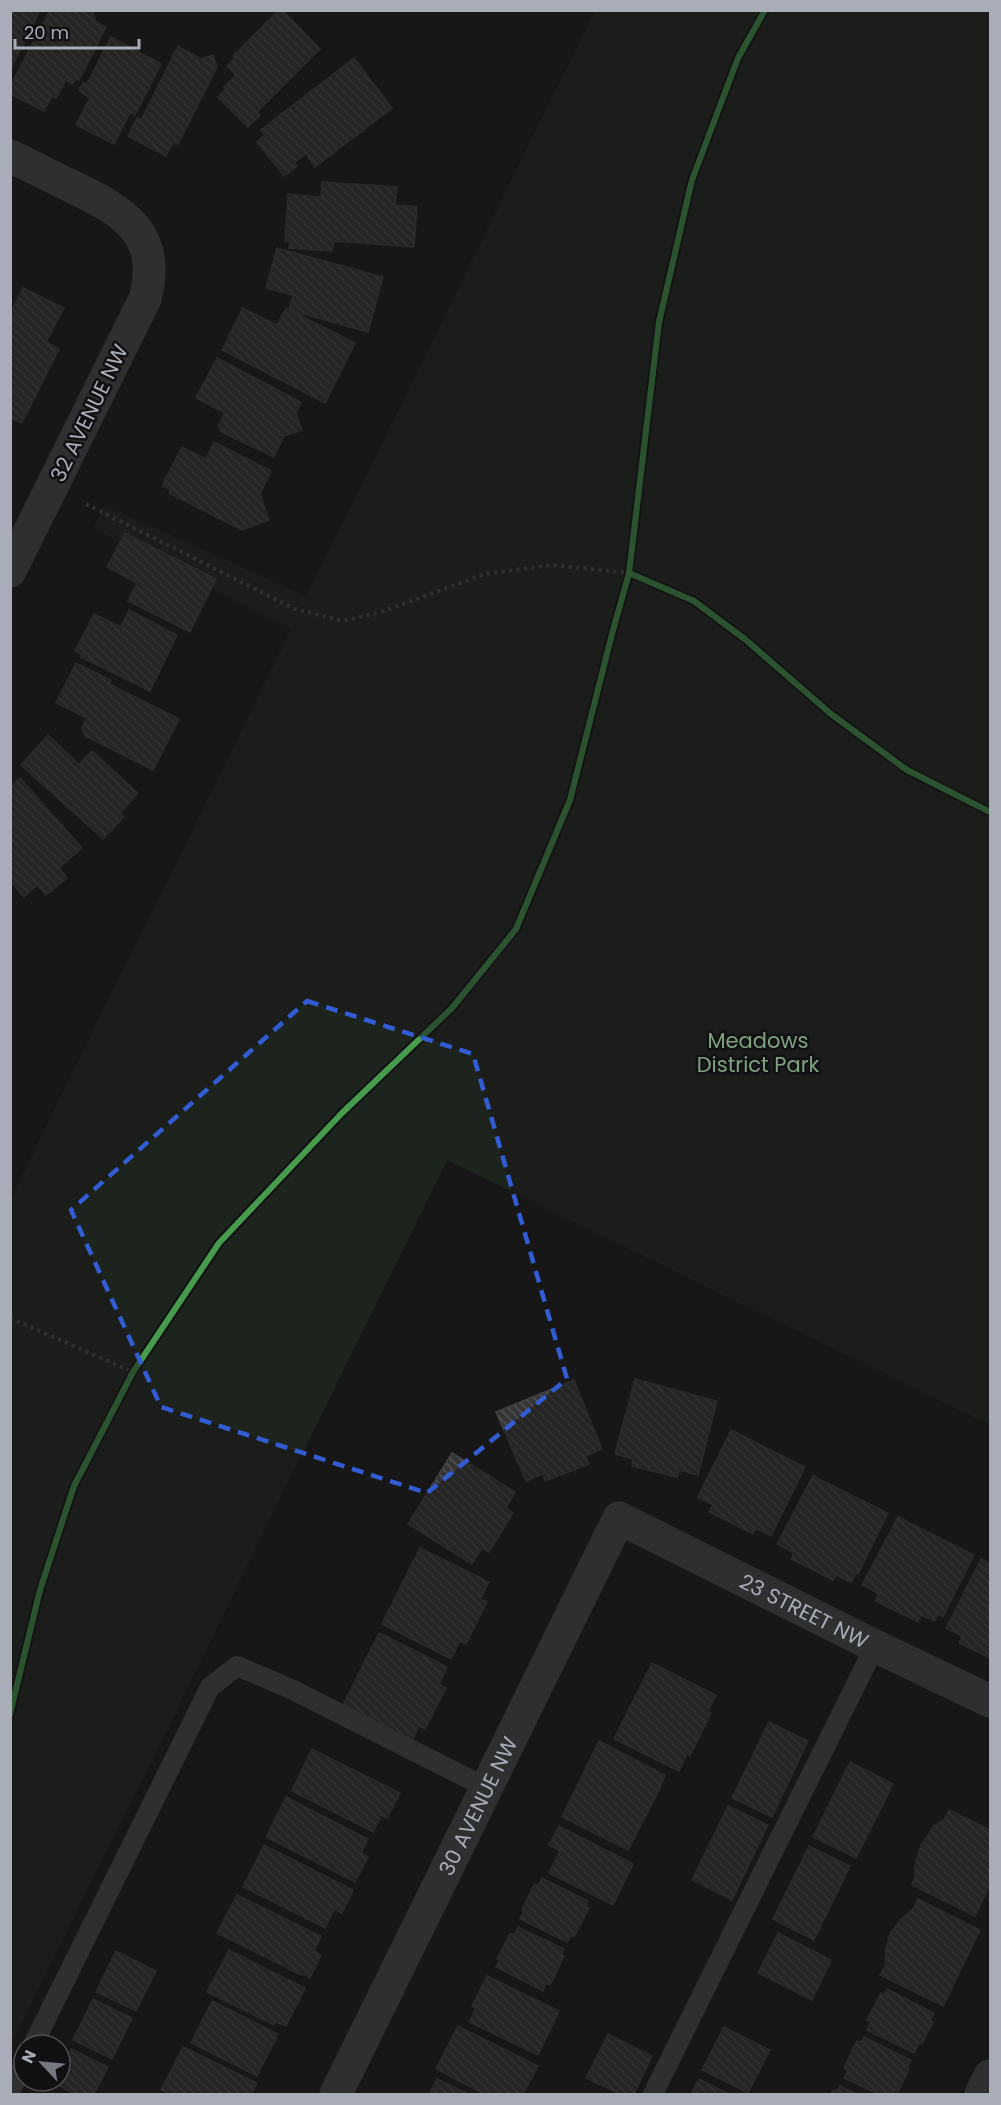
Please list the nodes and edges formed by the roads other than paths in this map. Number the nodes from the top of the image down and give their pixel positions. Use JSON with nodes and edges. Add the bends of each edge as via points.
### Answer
{"nodes":[{"id":1,"x":10,"y":156,"type":"edge"},
{"id":2,"x":10,"y":572,"type":"edge"},
{"id":3,"x":619,"y":1518,"type":"joint"},
{"id":4,"x":875,"y":1646,"type":"junction"},
{"id":5,"x":990,"y":1701,"type":"edge"},
{"id":6,"x":487,"y":1788,"type":"junction"},
{"id":7,"x":39,"y":2033,"type":"edge"},
{"id":8,"x":990,"y":2076,"type":"edge"},
{"id":9,"x":336,"y":2094,"type":"edge"},
{"id":10,"x":653,"y":2094,"type":"edge"},
{"id":11,"x":981,"y":2094,"type":"edge"}],
"edges":[{"from":1,"to":2,"type":"street","name":"32 AVENUE NW","via":[[117,210],[129,220],[146,250],[149,282],[145,299]]},
{"from":3,"to":4,"type":"street","name":"23 STREET NW"},
{"from":3,"to":6,"type":"street","name":"30 AVENUE NW"},
{"from":4,"to":5,"type":"street","name":"23 STREET NW"},
{"from":4,"to":10,"type":"lane"},
{"from":6,"to":7,"type":"lane","via":[[291,1689],[237,1666],[210,1687]]},
{"from":6,"to":9,"type":"street","name":"30 AVENUE NW"},
{"from":8,"to":11,"type":"street"}]}
